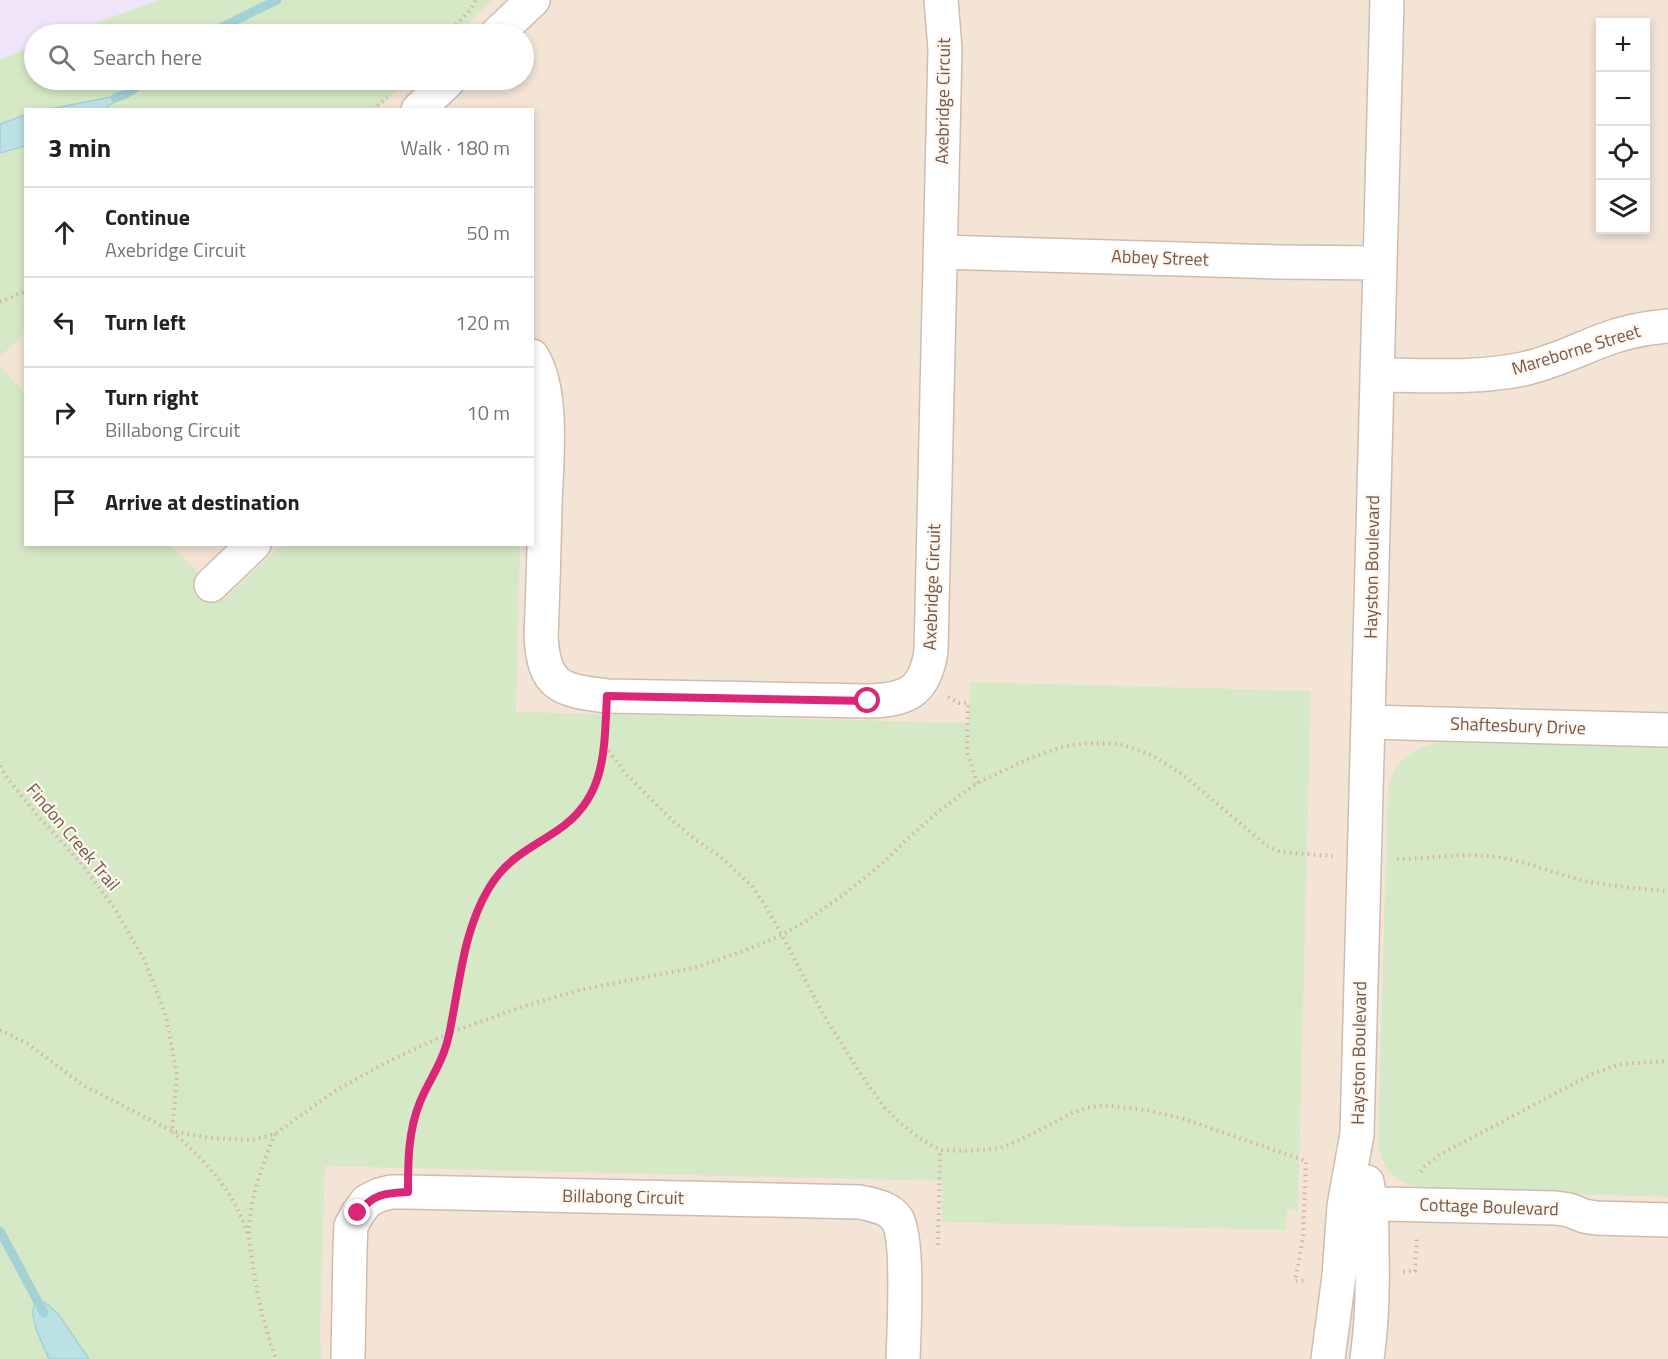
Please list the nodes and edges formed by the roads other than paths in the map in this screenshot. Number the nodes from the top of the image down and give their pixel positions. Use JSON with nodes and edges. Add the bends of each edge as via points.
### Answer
{"nodes":[{"id":1,"x":533,"y":0,"type":"edge"},
{"id":2,"x":941,"y":0,"type":"edge"},
{"id":3,"x":1387,"y":0,"type":"edge"},
{"id":4,"x":508,"y":24,"type":"edge"},
{"id":5,"x":439,"y":90,"type":"edge"},
{"id":6,"x":420,"y":108,"type":"edge"},
{"id":7,"x":941,"y":252,"type":"junction"},
{"id":8,"x":1380,"y":263,"type":"junction"},
{"id":9,"x":1668,"y":326,"type":"edge"},
{"id":10,"x":534,"y":360,"type":"edge"},
{"id":11,"x":1377,"y":375,"type":"junction"},
{"id":12,"x":252,"y":546,"type":"edge"},
{"id":13,"x":211,"y":585,"type":"dead end"},
{"id":14,"x":1368,"y":722,"type":"junction"},
{"id":15,"x":1668,"y":730,"type":"edge"},
{"id":16,"x":1358,"y":1205,"type":"junction"},
{"id":17,"x":1668,"y":1220,"type":"edge"},
{"id":18,"x":348,"y":1359,"type":"edge"},
{"id":19,"x":903,"y":1359,"type":"edge"},
{"id":20,"x":1328,"y":1359,"type":"edge"},
{"id":21,"x":1366,"y":1359,"type":"edge"}],
"edges":[{"from":1,"to":4,"type":"street"},
{"from":2,"to":7,"type":"street","name":"Axebridge Circuit","via":[[945,49]]},
{"from":3,"to":8,"type":"street","name":"Hayston Boulevard"},
{"from":5,"to":6,"type":"street"},
{"from":7,"to":8,"type":"street","name":"Abbey Street"},
{"from":7,"to":10,"type":"street","name":"Axebridge Circuit","via":[[931,651],[925,676],[917,687],[898,699],[607,696],[579,692],[555,682],[543,656],[546,400]]},
{"from":8,"to":11,"type":"street","name":"Hayston Boulevard"},
{"from":9,"to":11,"type":"street","name":"Mareborne Street","via":[[1628,332],[1562,357],[1495,374]]},
{"from":11,"to":14,"type":"street","name":"Hayston Boulevard"},
{"from":12,"to":13,"type":"street"},
{"from":14,"to":15,"type":"street","name":"Shaftesbury Drive"},
{"from":14,"to":16,"type":"street","name":"Hayston Boulevard"},
{"from":16,"to":17,"type":"street","name":"Cottage Boulevard","via":[[1556,1208],[1590,1217]]},
{"from":16,"to":20,"type":"street","name":"Hayston Boulevard","via":[[1339,1276]]},
{"from":16,"to":21,"type":"street","name":"Hayston Boulevard","via":[[1372,1274]]},
{"from":18,"to":19,"type":"street","name":"Billabong Circuit","via":[[351,1226],[367,1202],[379,1195],[408,1192],[876,1205],[897,1219],[901,1230]]}]}
